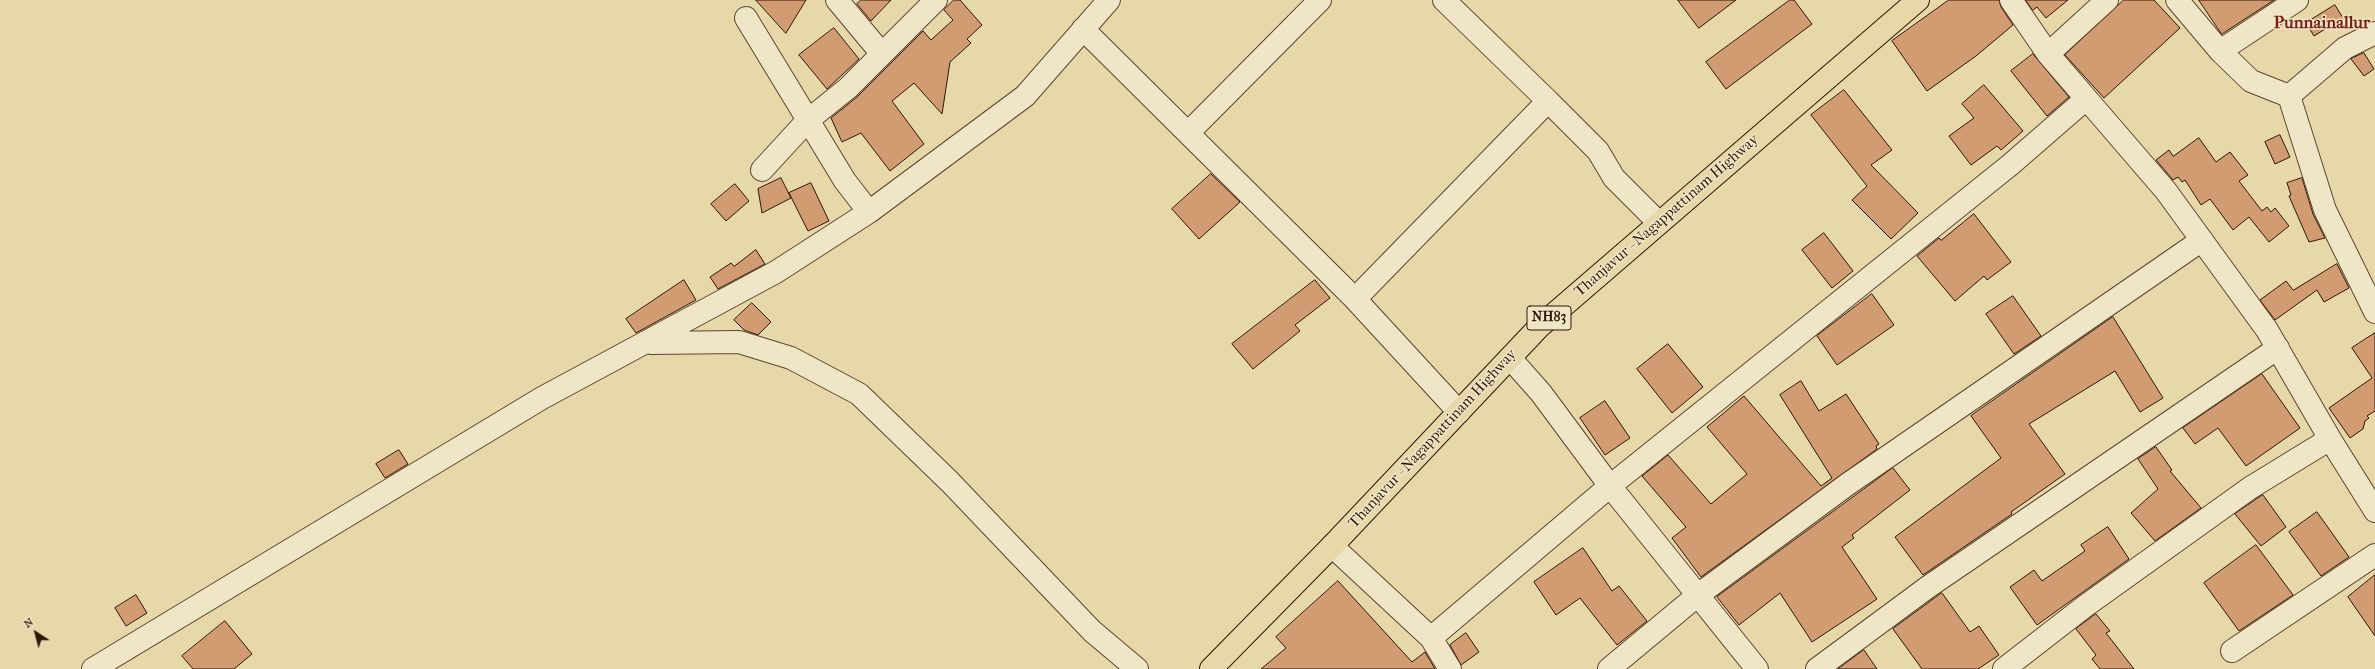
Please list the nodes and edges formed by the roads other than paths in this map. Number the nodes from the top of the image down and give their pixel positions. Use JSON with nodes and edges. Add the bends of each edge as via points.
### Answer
{"nodes":[{"id":1,"x":837,"y":0,"type":"edge"},
{"id":2,"x":936,"y":0,"type":"edge"},
{"id":3,"x":1109,"y":0,"type":"edge"},
{"id":4,"x":1320,"y":0,"type":"edge"},
{"id":5,"x":1444,"y":0,"type":"edge"},
{"id":6,"x":1918,"y":0,"type":"edge"},
{"id":7,"x":2011,"y":0,"type":"edge"},
{"id":8,"x":2107,"y":0,"type":"edge"},
{"id":9,"x":2177,"y":0,"type":"edge"},
{"id":10,"x":2297,"y":0,"type":"edge"},
{"id":11,"x":746,"y":18,"type":"dead end"},
{"id":12,"x":1084,"y":29,"type":"junction"},
{"id":13,"x":2375,"y":33,"type":"edge"},
{"id":14,"x":2220,"y":51,"type":"junction"},
{"id":15,"x":882,"y":54,"type":"junction"},
{"id":16,"x":2048,"y":54,"type":"junction"},
{"id":17,"x":2289,"y":96,"type":"junction"},
{"id":18,"x":2086,"y":99,"type":"junction"},
{"id":19,"x":1548,"y":101,"type":"junction"},
{"id":20,"x":807,"y":121,"type":"junction"},
{"id":21,"x":1188,"y":133,"type":"junction"},
{"id":22,"x":762,"y":170,"type":"dead end"},
{"id":23,"x":869,"y":212,"type":"junction"},
{"id":24,"x":1659,"y":224,"type":"junction"},
{"id":25,"x":2202,"y":240,"type":"junction"},
{"id":26,"x":1355,"y":299,"type":"junction"},
{"id":27,"x":2375,"y":312,"type":"edge"},
{"id":28,"x":645,"y":343,"type":"junction"},
{"id":29,"x":2278,"y":348,"type":"junction"},
{"id":30,"x":1510,"y":358,"type":"junction"},
{"id":31,"x":1459,"y":412,"type":"junction"},
{"id":32,"x":2330,"y":439,"type":"junction"},
{"id":33,"x":2368,"y":482,"type":"edge"},
{"id":34,"x":1610,"y":486,"type":"junction"},
{"id":35,"x":2375,"y":511,"type":"edge"},
{"id":36,"x":1332,"y":546,"type":"junction"},
{"id":37,"x":2375,"y":555,"type":"edge"},
{"id":38,"x":1698,"y":595,"type":"junction"},
{"id":39,"x":1431,"y":638,"type":"junction"},
{"id":40,"x":2232,"y":651,"type":"dead end"},
{"id":41,"x":93,"y":669,"type":"edge"},
{"id":42,"x":1137,"y":669,"type":"edge"},
{"id":43,"x":1211,"y":669,"type":"edge"},
{"id":44,"x":1450,"y":669,"type":"edge"},
{"id":45,"x":1609,"y":669,"type":"edge"},
{"id":46,"x":1757,"y":669,"type":"edge"},
{"id":47,"x":1817,"y":669,"type":"edge"},
{"id":48,"x":2004,"y":669,"type":"edge"}],
"edges":[{"from":1,"to":15,"type":"street"},
{"from":2,"to":15,"type":"street"},
{"from":3,"to":12,"type":"street"},
{"from":4,"to":21,"type":"street"},
{"from":5,"to":19,"type":"street"},
{"from":6,"to":24,"type":"highway","name":"Thanjavur - Nagappattinam Highway","number":"NH83"},
{"from":7,"to":16,"type":"street"},
{"from":8,"to":16,"type":"street"},
{"from":9,"to":14,"type":"street"},
{"from":10,"to":14,"type":"street"},
{"from":11,"to":20,"type":"street"},
{"from":12,"to":21,"type":"street"},
{"from":12,"to":23,"type":"street","via":[[1025,96]]},
{"from":13,"to":17,"type":"street","via":[[2345,48]]},
{"from":14,"to":17,"type":"street","via":[[2251,81]]},
{"from":15,"to":20,"type":"street","via":[[848,88]]},
{"from":16,"to":18,"type":"street"},
{"from":17,"to":27,"type":"street","via":[[2325,210]]},
{"from":18,"to":25,"type":"street","via":[[2166,191]]},
{"from":18,"to":34,"type":"street","via":[[2010,165]]},
{"from":19,"to":24,"type":"street","via":[[1598,151],[1614,178]]},
{"from":19,"to":26,"type":"street"},
{"from":20,"to":22,"type":"street"},
{"from":20,"to":23,"type":"street","via":[[845,181]]},
{"from":21,"to":26,"type":"street"},
{"from":23,"to":28,"type":"street","via":[[776,272]]},
{"from":24,"to":30,"type":"highway","name":"Thanjavur - Nagappattinam Highway","number":"NH83","via":[[1539,327]]},
{"from":25,"to":29,"type":"street"},
{"from":25,"to":38,"type":"street","via":[[1848,484]]},
{"from":26,"to":31,"type":"street"},
{"from":28,"to":41,"type":"street","via":[[542,398]]},
{"from":28,"to":42,"type":"street","via":[[739,342],[791,358],[859,394],[950,482],[1092,630]]},
{"from":29,"to":32,"type":"street"},
{"from":29,"to":47,"type":"street","via":[[1928,587]]},
{"from":30,"to":31,"type":"highway","name":"Thanjavur - Nagappattinam Highway","number":"NH83"},
{"from":30,"to":34,"type":"street","via":[[1541,393]]},
{"from":31,"to":36,"type":"highway","name":"Thanjavur - Nagappattinam Highway","number":"NH83"},
{"from":32,"to":33,"type":"street"},
{"from":32,"to":48,"type":"street","via":[[2244,492],[2084,607]]},
{"from":33,"to":35,"type":"street"},
{"from":34,"to":38,"type":"street"},
{"from":34,"to":39,"type":"street"},
{"from":36,"to":39,"type":"street"},
{"from":36,"to":43,"type":"highway","name":"Thanjavur - Nagappattinam Highway","number":"NH83"},
{"from":37,"to":40,"type":"street"},
{"from":38,"to":45,"type":"street"},
{"from":38,"to":46,"type":"street"},
{"from":39,"to":44,"type":"street"}]}
